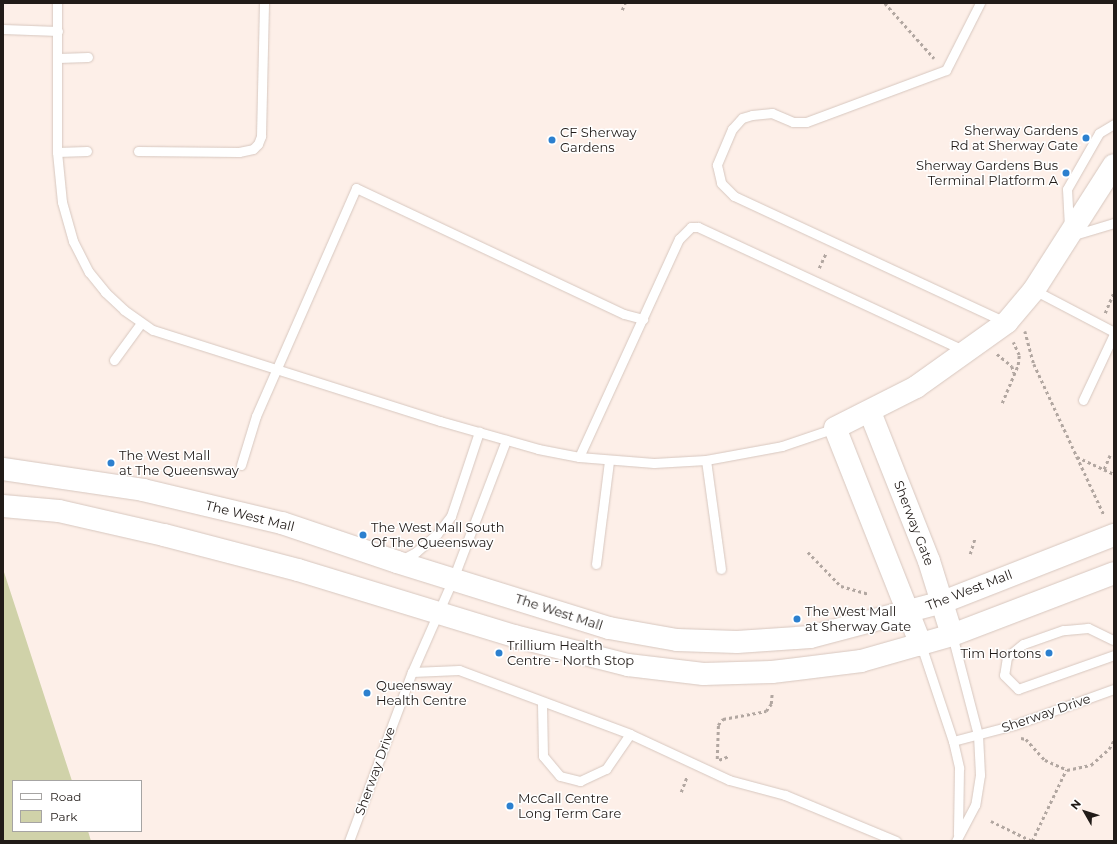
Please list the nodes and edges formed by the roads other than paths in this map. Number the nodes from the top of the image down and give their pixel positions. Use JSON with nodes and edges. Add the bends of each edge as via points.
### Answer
{"nodes":[{"id":1,"x":57,"y":3,"type":"edge"},
{"id":2,"x":264,"y":3,"type":"edge"},
{"id":3,"x":980,"y":3,"type":"edge"},
{"id":4,"x":3,"y":29,"type":"edge"},
{"id":5,"x":58,"y":31,"type":"junction"},
{"id":6,"x":88,"y":57,"type":"dead end"},
{"id":7,"x":58,"y":58,"type":"junction"},
{"id":8,"x":1114,"y":124,"type":"edge"},
{"id":9,"x":87,"y":151,"type":"dead end"},
{"id":10,"x":138,"y":151,"type":"dead end"},
{"id":11,"x":57,"y":152,"type":"junction"},
{"id":12,"x":1114,"y":165,"type":"edge"},
{"id":13,"x":1114,"y":223,"type":"edge"},
{"id":14,"x":1070,"y":236,"type":"junction"},
{"id":15,"x":1034,"y":290,"type":"junction"},
{"id":16,"x":643,"y":319,"type":"junction"},
{"id":17,"x":1009,"y":320,"type":"junction"},
{"id":18,"x":141,"y":324,"type":"junction"},
{"id":19,"x":1114,"y":333,"type":"edge"},
{"id":20,"x":975,"y":347,"type":"junction"},
{"id":21,"x":114,"y":360,"type":"dead end"},
{"id":22,"x":277,"y":368,"type":"junction"},
{"id":23,"x":1083,"y":400,"type":"dead end"},
{"id":24,"x":870,"y":412,"type":"junction"},
{"id":25,"x":835,"y":428,"type":"junction"},
{"id":26,"x":479,"y":432,"type":"junction"},
{"id":27,"x":506,"y":440,"type":"junction"},
{"id":28,"x":579,"y":457,"type":"junction"},
{"id":29,"x":706,"y":460,"type":"junction"},
{"id":30,"x":609,"y":461,"type":"junction"},
{"id":31,"x":240,"y":465,"type":"dead end"},
{"id":32,"x":3,"y":469,"type":"edge"},
{"id":33,"x":3,"y":506,"type":"edge"},
{"id":34,"x":1114,"y":535,"type":"edge"},
{"id":35,"x":397,"y":562,"type":"junction"},
{"id":36,"x":596,"y":564,"type":"dead end"},
{"id":37,"x":721,"y":569,"type":"dead end"},
{"id":38,"x":1114,"y":573,"type":"edge"},
{"id":39,"x":453,"y":579,"type":"junction"},
{"id":40,"x":943,"y":602,"type":"junction"},
{"id":41,"x":910,"y":612,"type":"junction"},
{"id":42,"x":439,"y":613,"type":"junction"},
{"id":43,"x":952,"y":635,"type":"junction"},
{"id":44,"x":1112,"y":640,"type":"dead end"},
{"id":45,"x":921,"y":646,"type":"junction"},
{"id":46,"x":1114,"y":655,"type":"edge"},
{"id":47,"x":412,"y":672,"type":"junction"},
{"id":48,"x":1114,"y":689,"type":"edge"},
{"id":49,"x":542,"y":704,"type":"junction"},
{"id":50,"x":630,"y":734,"type":"junction"},
{"id":51,"x":978,"y":735,"type":"junction"},
{"id":52,"x":953,"y":741,"type":"junction"},
{"id":53,"x":957,"y":838,"type":"edge"},
{"id":54,"x":349,"y":841,"type":"edge"},
{"id":55,"x":896,"y":841,"type":"edge"}],
"edges":[{"from":1,"to":5,"type":"lane"},
{"from":2,"to":10,"type":"lane","via":[[261,136],[258,144],[253,149],[239,152]]},
{"from":3,"to":17,"type":"lane","via":[[950,65],[942,72],[806,122],[800,123],[779,115],[762,113],[742,118],[732,129],[717,165],[726,192]]},
{"from":4,"to":5,"type":"lane"},
{"from":5,"to":7,"type":"lane"},
{"from":6,"to":7,"type":"lane"},
{"from":7,"to":11,"type":"lane"},
{"from":8,"to":14,"type":"lane","via":[[1099,133],[1067,189]]},
{"from":9,"to":11,"type":"lane"},
{"from":11,"to":18,"type":"lane","via":[[62,202],[73,241],[89,272],[105,292]]},
{"from":12,"to":14,"type":"main road"},
{"from":13,"to":14,"type":"lane"},
{"from":14,"to":15,"type":"main road"},
{"from":15,"to":17,"type":"main road"},
{"from":15,"to":19,"type":"lane"},
{"from":16,"to":20,"type":"lane","via":[[679,239],[691,227],[698,227],[813,281]]},
{"from":16,"to":22,"type":"lane","via":[[624,314],[356,188]]},
{"from":16,"to":28,"type":"lane"},
{"from":17,"to":20,"type":"main road"},
{"from":18,"to":21,"type":"lane"},
{"from":18,"to":22,"type":"lane","via":[[196,344]]},
{"from":19,"to":23,"type":"lane"},
{"from":20,"to":24,"type":"main road","via":[[916,387]]},
{"from":22,"to":26,"type":"lane"},
{"from":22,"to":31,"type":"lane","via":[[256,416]]},
{"from":24,"to":25,"type":"main road"},
{"from":24,"to":40,"type":"main road","name":"Sherway Gate"},
{"from":25,"to":29,"type":"lane","via":[[782,446]]},
{"from":25,"to":41,"type":"main road"},
{"from":26,"to":27,"type":"lane"},
{"from":26,"to":35,"type":"lane","via":[[451,516],[437,534],[416,552]]},
{"from":27,"to":28,"type":"lane"},
{"from":27,"to":39,"type":"lane","name":"Sherway Drive"},
{"from":28,"to":30,"type":"lane"},
{"from":29,"to":30,"type":"lane","via":[[654,463]]},
{"from":29,"to":37,"type":"lane"},
{"from":30,"to":36,"type":"lane"},
{"from":32,"to":35,"type":"main road","name":"The West Mall","via":[[151,492],[282,523]]},
{"from":33,"to":42,"type":"main road","via":[[59,512],[164,535],[298,570]]},
{"from":34,"to":40,"type":"main road","name":"The West Mall"},
{"from":35,"to":39,"type":"main road","name":"The West Mall"},
{"from":38,"to":43,"type":"main road"},
{"from":39,"to":41,"type":"main road","name":"The West Mall","via":[[609,628],[677,640],[737,642],[810,637]]},
{"from":39,"to":42,"type":"lane","name":"Sherway Drive"},
{"from":40,"to":41,"type":"main road","name":"The West Mall"},
{"from":40,"to":43,"type":"main road","name":"Sherway Gate"},
{"from":41,"to":45,"type":"main road"},
{"from":42,"to":45,"type":"main road","via":[[514,636],[628,665],[704,674],[772,672],[861,661]]},
{"from":42,"to":47,"type":"lane","name":"Sherway Drive"},
{"from":43,"to":45,"type":"main road"},
{"from":43,"to":51,"type":"lane"},
{"from":44,"to":46,"type":"lane","via":[[1088,628],[1063,630],[1023,644],[1007,657],[1004,675],[1018,689]]},
{"from":45,"to":52,"type":"lane"},
{"from":47,"to":49,"type":"lane","via":[[459,670]]},
{"from":47,"to":54,"type":"lane","name":"Sherway Drive"},
{"from":48,"to":51,"type":"lane","name":"Sherway Drive","via":[[1014,725]]},
{"from":49,"to":50,"type":"lane"},
{"from":49,"to":50,"type":"lane","via":[[543,756],[560,776],[580,781],[606,769]]},
{"from":50,"to":55,"type":"lane","via":[[729,780],[785,795]]},
{"from":51,"to":52,"type":"lane","name":"Sherway Drive"},
{"from":51,"to":53,"type":"lane","via":[[980,775],[975,804]]},
{"from":52,"to":53,"type":"lane","via":[[959,768]]}]}
